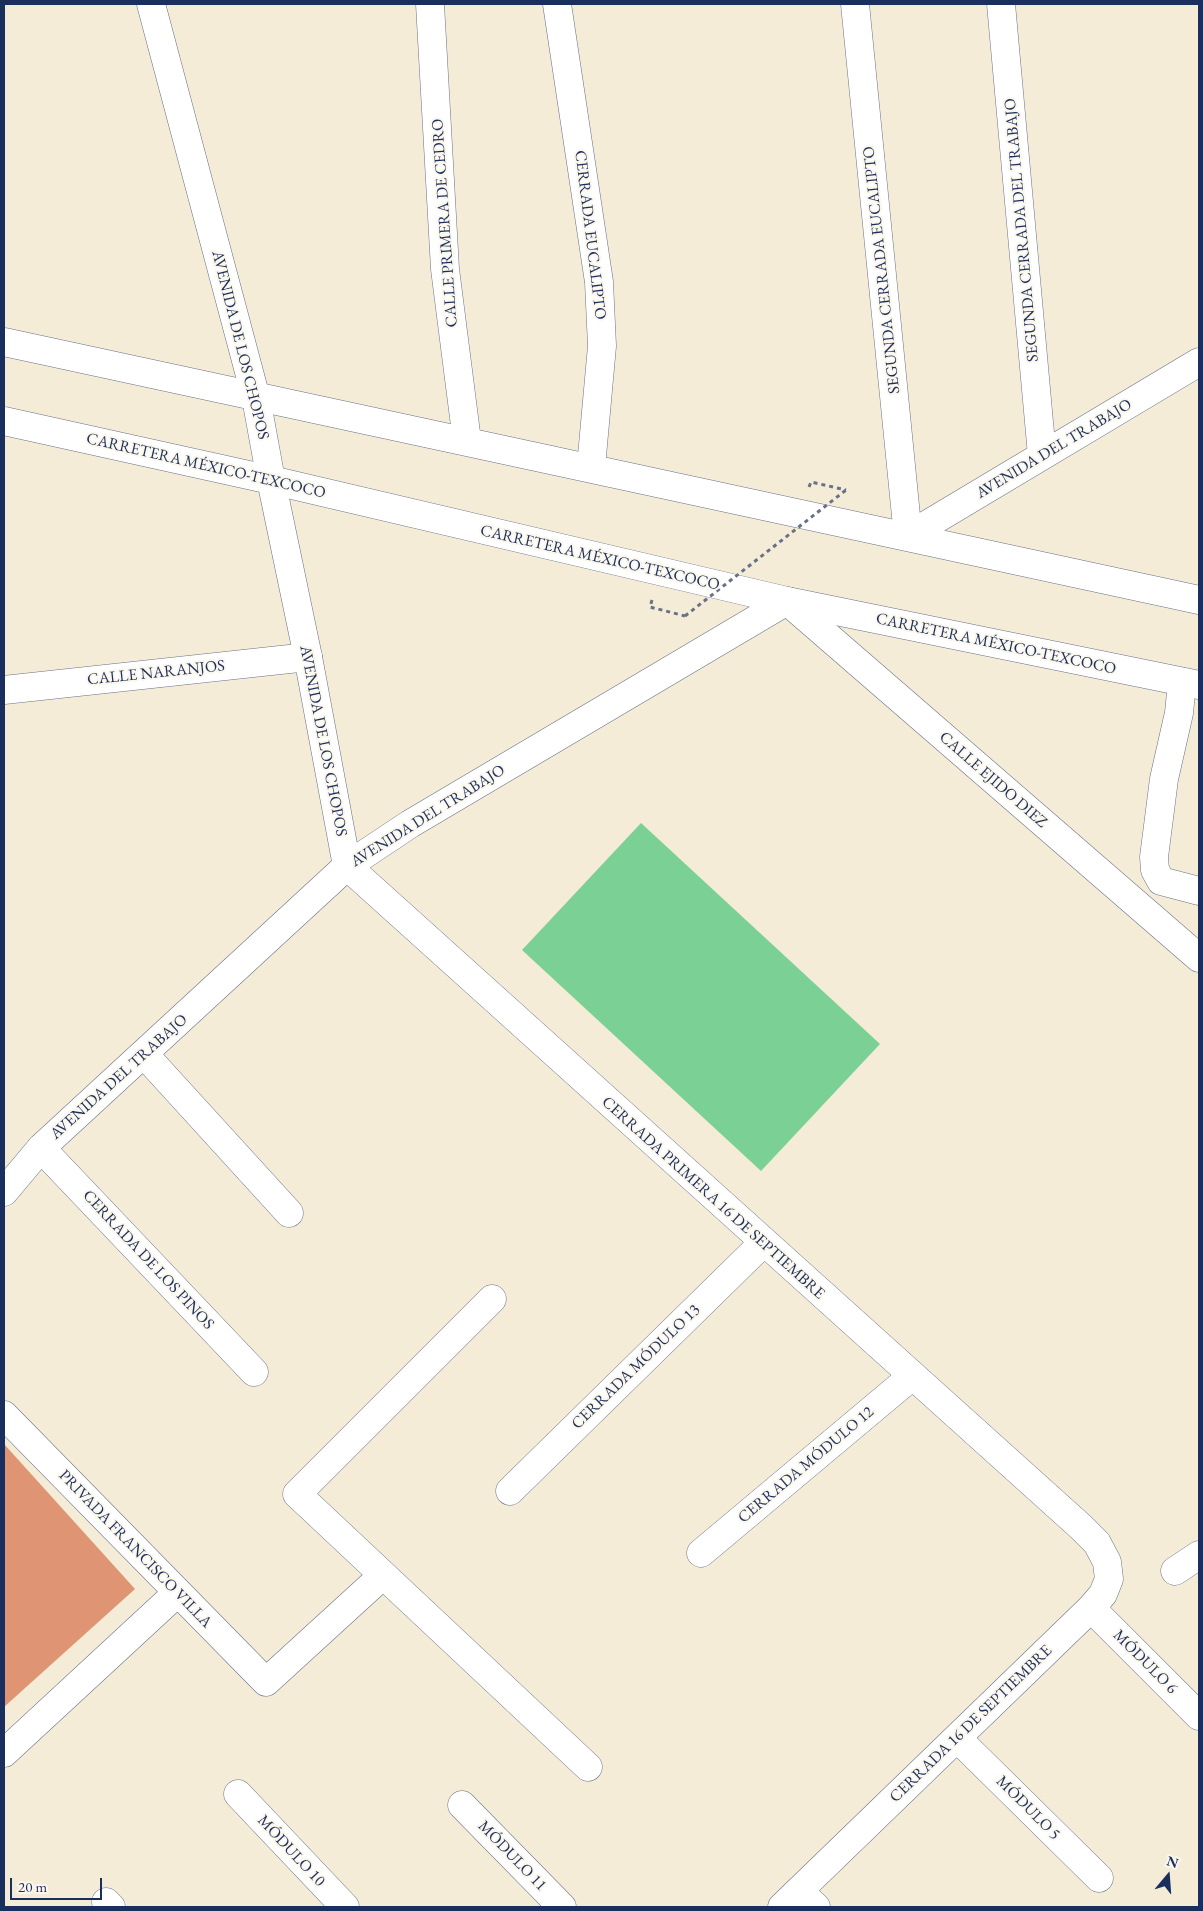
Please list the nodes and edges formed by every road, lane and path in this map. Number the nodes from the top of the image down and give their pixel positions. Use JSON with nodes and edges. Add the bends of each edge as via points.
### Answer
{"nodes":[{"id":1,"x":151,"y":4,"type":"edge"},
{"id":2,"x":430,"y":4,"type":"edge"},
{"id":3,"x":557,"y":4,"type":"edge"},
{"id":4,"x":855,"y":4,"type":"edge"},
{"id":5,"x":1001,"y":4,"type":"edge"},
{"id":6,"x":4,"y":342,"type":"edge"},
{"id":7,"x":1199,"y":362,"type":"edge"},
{"id":8,"x":256,"y":398,"type":"junction"},
{"id":9,"x":4,"y":421,"type":"edge"},
{"id":10,"x":467,"y":441,"type":"junction"},
{"id":11,"x":1042,"y":456,"type":"junction"},
{"id":12,"x":591,"y":468,"type":"junction"},
{"id":13,"x":271,"y":480,"type":"junction"},
{"id":14,"x":811,"y":482,"type":"dead end"},
{"id":15,"x":908,"y":536,"type":"junction"},
{"id":16,"x":1199,"y":600,"type":"edge"},
{"id":17,"x":787,"y":601,"type":"junction"},
{"id":18,"x":650,"y":607,"type":"dead end"},
{"id":19,"x":308,"y":657,"type":"junction"},
{"id":20,"x":1190,"y":684,"type":"edge"},
{"id":21,"x":4,"y":690,"type":"edge"},
{"id":22,"x":347,"y":866,"type":"junction"},
{"id":23,"x":1199,"y":891,"type":"edge"},
{"id":24,"x":1199,"y":958,"type":"edge"},
{"id":25,"x":144,"y":1054,"type":"junction"},
{"id":26,"x":41,"y":1148,"type":"junction"},
{"id":27,"x":4,"y":1192,"type":"edge"},
{"id":28,"x":289,"y":1212,"type":"dead end"},
{"id":29,"x":763,"y":1243,"type":"junction"},
{"id":30,"x":492,"y":1299,"type":"dead end"},
{"id":31,"x":254,"y":1372,"type":"dead end"},
{"id":32,"x":911,"y":1377,"type":"junction"},
{"id":33,"x":4,"y":1415,"type":"edge"},
{"id":34,"x":510,"y":1491,"type":"dead end"},
{"id":35,"x":1080,"y":1527,"type":"joint"},
{"id":36,"x":701,"y":1553,"type":"dead end"},
{"id":37,"x":1199,"y":1555,"type":"edge"},
{"id":38,"x":1175,"y":1571,"type":"dead end"},
{"id":39,"x":382,"y":1576,"type":"junction"},
{"id":40,"x":177,"y":1593,"type":"junction"},
{"id":41,"x":1091,"y":1608,"type":"junction"},
{"id":42,"x":1199,"y":1716,"type":"edge"},
{"id":43,"x":957,"y":1738,"type":"junction"},
{"id":44,"x":4,"y":1753,"type":"edge"},
{"id":45,"x":588,"y":1767,"type":"dead end"},
{"id":46,"x":238,"y":1794,"type":"dead end"},
{"id":47,"x":462,"y":1805,"type":"dead end"},
{"id":48,"x":1099,"y":1878,"type":"dead end"},
{"id":49,"x":799,"y":1902,"type":"edge"},
{"id":50,"x":344,"y":1907,"type":"edge"},
{"id":51,"x":562,"y":1907,"type":"edge"}],
"edges":[{"from":1,"to":8,"type":"main road","name":"AVENIDA DE LOS CHOPOS"},
{"from":2,"to":10,"type":"main road","name":"CALLE PRIMERA DE CEDRO","via":[[445,269]]},
{"from":3,"to":12,"type":"main road","name":"CERRADA EUCALIPTO","via":[[598,282],[602,346]]},
{"from":4,"to":15,"type":"main road","name":"SEGUNDA CERRADA EUCALIPTO"},
{"from":5,"to":11,"type":"main road","name":"SEGUNDA CERRADA DEL TRABAJO"},
{"from":6,"to":8,"type":"main road"},
{"from":7,"to":11,"type":"main road","name":"AVENIDA DEL TRABAJO"},
{"from":8,"to":10,"type":"main road"},
{"from":8,"to":13,"type":"main road","name":"AVENIDA DE LOS CHOPOS"},
{"from":9,"to":13,"type":"main road","name":"CARRETERA MÉXICO-TEXCOCO"},
{"from":10,"to":12,"type":"main road"},
{"from":11,"to":15,"type":"main road","name":"AVENIDA DEL TRABAJO"},
{"from":12,"to":15,"type":"main road"},
{"from":13,"to":17,"type":"main road","name":"CARRETERA MÉXICO-TEXCOCO"},
{"from":13,"to":19,"type":"main road","name":"AVENIDA DE LOS CHOPOS"},
{"from":14,"to":18,"type":"path","bridge":true,"via":[[846,490],[685,616]]},
{"from":15,"to":16,"type":"main road"},
{"from":17,"to":20,"type":"main road","name":"CARRETERA MÉXICO-TEXCOCO"},
{"from":17,"to":22,"type":"main road","name":"AVENIDA DEL TRABAJO","via":[[410,824]]},
{"from":17,"to":24,"type":"main road","name":"CALLE EJIDO DIEZ"},
{"from":19,"to":21,"type":"main road","name":"CALLE NARANJOS"},
{"from":19,"to":22,"type":"main road","name":"AVENIDA DE LOS CHOPOS"},
{"from":20,"to":23,"type":"main road","via":[[1179,713],[1164,779],[1154,858],[1155,870],[1161,881]]},
{"from":22,"to":25,"type":"main road","name":"AVENIDA DEL TRABAJO"},
{"from":22,"to":29,"type":"main road","name":"CERRADA PRIMERA 16 DE SEPTIEMBRE"},
{"from":25,"to":26,"type":"main road","name":"AVENIDA DEL TRABAJO"},
{"from":25,"to":28,"type":"main road"},
{"from":26,"to":27,"type":"main road","name":"AVENIDA DEL TRABAJO"},
{"from":26,"to":31,"type":"main road","name":"CERRADA DE LOS PINOS"},
{"from":29,"to":32,"type":"main road","name":"CERRADA PRIMERA 16 DE SEPTIEMBRE"},
{"from":29,"to":34,"type":"main road","name":"CERRADA MÓDULO 13"},
{"from":30,"to":39,"type":"main road","via":[[297,1494]]},
{"from":32,"to":35,"type":"main road","name":"CERRADA PRIMERA 16 DE SEPTIEMBRE"},
{"from":32,"to":36,"type":"main road","name":"CERRADA MÓDULO 12"},
{"from":33,"to":40,"type":"main road","name":"PRIVADA FRANCISCO VILLA"},
{"from":35,"to":41,"type":"main road","name":"CERRADA 16 DE SEPTIEMBRE","via":[[1097,1543],[1107,1562],[1109,1579],[1103,1594]]},
{"from":37,"to":38,"type":"main road"},
{"from":39,"to":40,"type":"main road","name":"PRIVADA FRANCISCO VILLA","via":[[266,1682]]},
{"from":39,"to":45,"type":"main road"},
{"from":40,"to":44,"type":"main road"},
{"from":41,"to":42,"type":"main road","name":"MÓDULO 6"},
{"from":41,"to":43,"type":"main road","name":"CERRADA 16 DE SEPTIEMBRE"},
{"from":43,"to":48,"type":"main road","name":"MÓDULO 5"},
{"from":43,"to":49,"type":"main road","name":"CERRADA 16 DE SEPTIEMBRE"},
{"from":46,"to":50,"type":"main road","name":"MÓDULO 10"},
{"from":47,"to":51,"type":"main road","name":"MÓDULO 11"}]}
